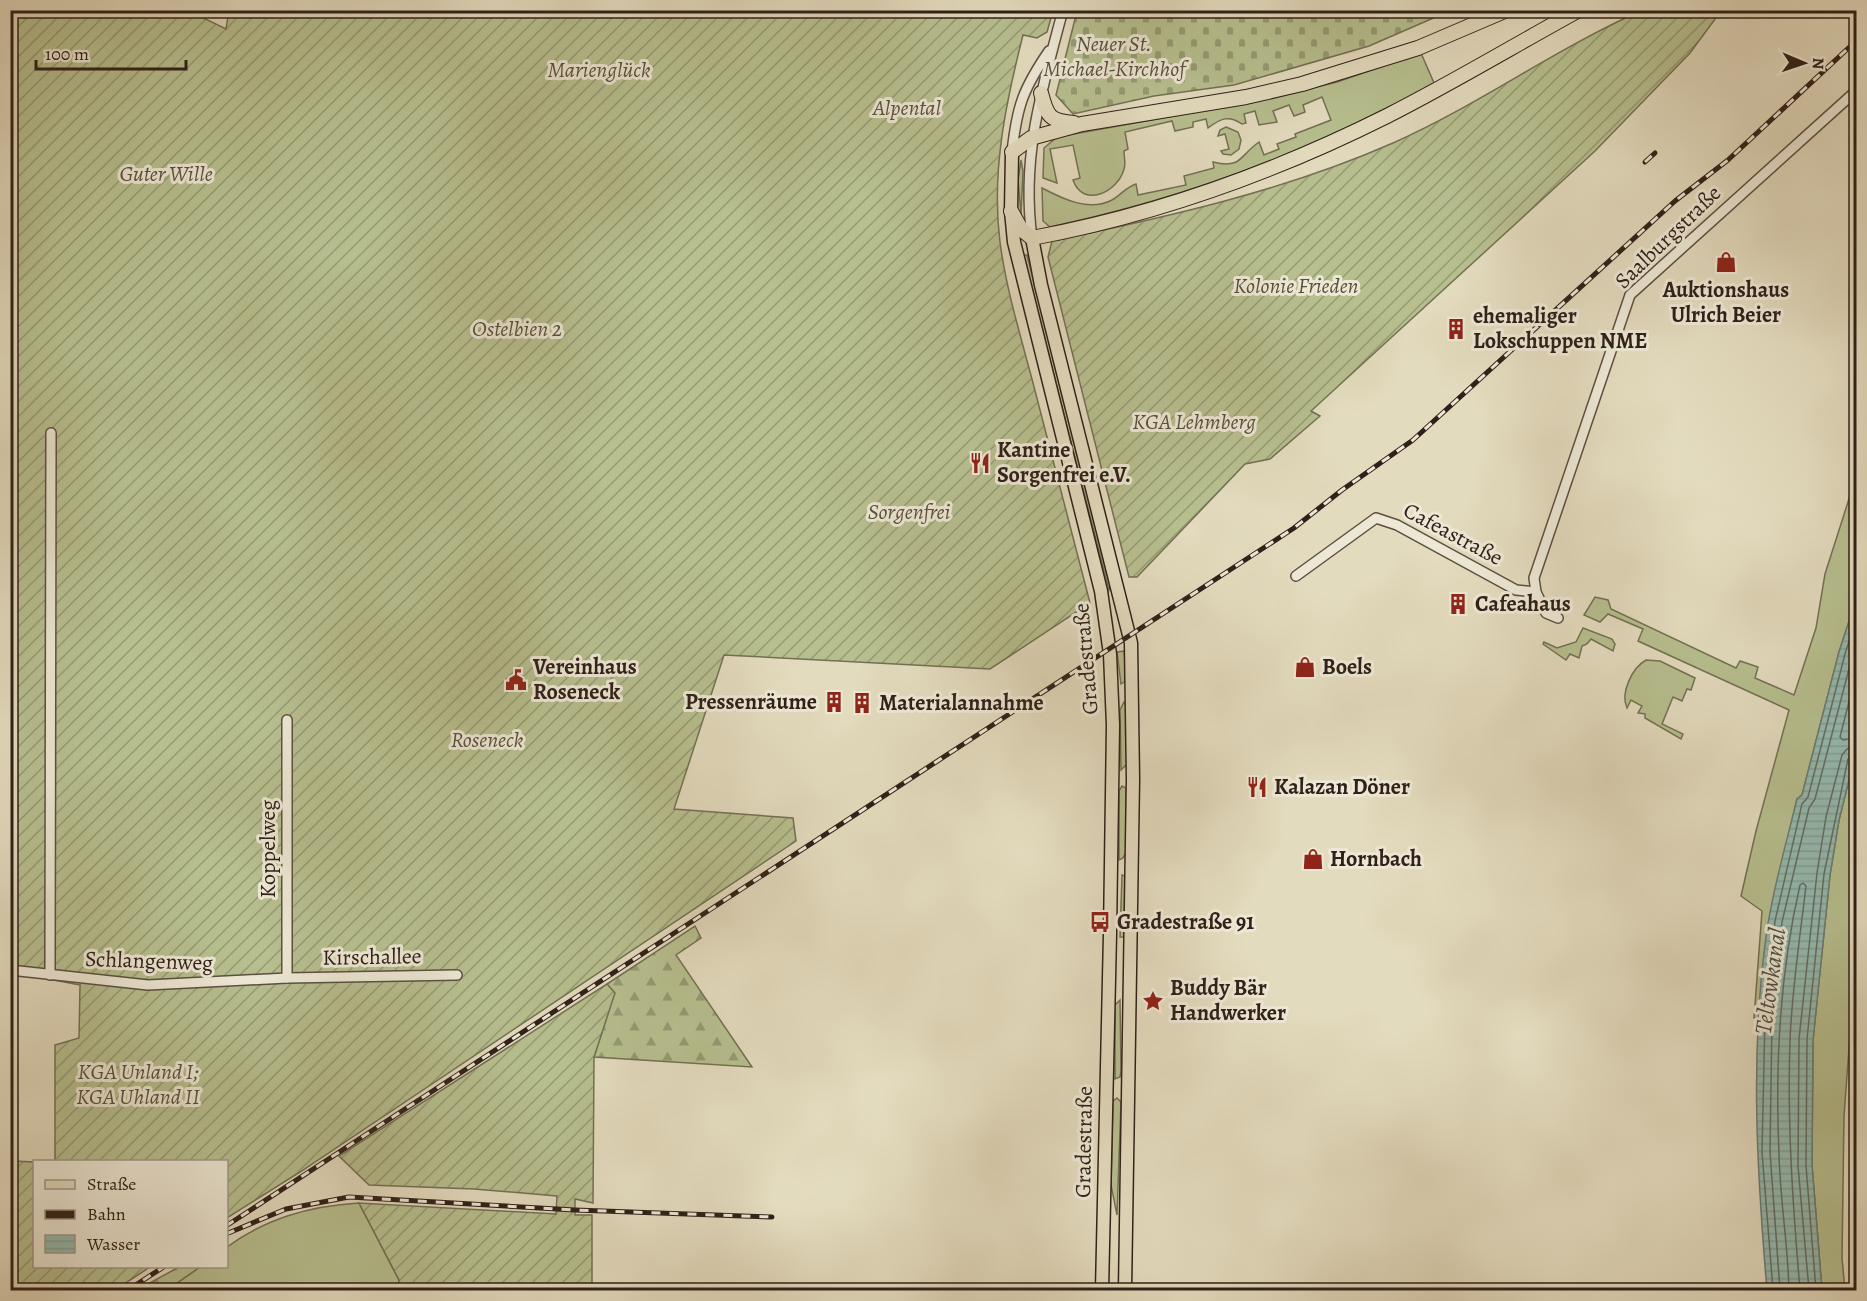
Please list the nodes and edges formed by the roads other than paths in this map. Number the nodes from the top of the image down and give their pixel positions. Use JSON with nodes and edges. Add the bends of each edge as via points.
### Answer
{"nodes":[{"id":1,"x":1063,"y":10,"type":"edge"},
{"id":2,"x":1507,"y":10,"type":"edge"},
{"id":3,"x":1579,"y":10,"type":"edge"},
{"id":4,"x":1054,"y":44,"type":"junction"},
{"id":5,"x":1857,"y":91,"type":"edge"},
{"id":6,"x":1041,"y":93,"type":"junction"},
{"id":7,"x":1082,"y":124,"type":"junction"},
{"id":8,"x":1031,"y":138,"type":"junction"},
{"id":9,"x":1012,"y":152,"type":"junction"},
{"id":10,"x":1011,"y":211,"type":"junction"},
{"id":11,"x":1032,"y":238,"type":"junction"},
{"id":12,"x":51,"y":433,"type":"dead end"},
{"id":13,"x":1296,"y":576,"type":"dead end"},
{"id":14,"x":1536,"y":592,"type":"junction"},
{"id":15,"x":1558,"y":618,"type":"dead end"},
{"id":16,"x":287,"y":720,"type":"dead end"},
{"id":17,"x":10,"y":970,"type":"edge"},
{"id":18,"x":50,"y":975,"type":"junction"},
{"id":19,"x":457,"y":975,"type":"dead end"},
{"id":20,"x":287,"y":978,"type":"junction"},
{"id":21,"x":1102,"y":1290,"type":"edge"},
{"id":22,"x":1125,"y":1290,"type":"edge"}],
"edges":[{"from":1,"to":4,"type":"street","name":"Gradestraße"},
{"from":2,"to":7,"type":"highway","via":[[1418,48],[1302,84]]},
{"from":3,"to":11,"type":"highway","via":[[1387,116],[1264,172],[1148,210]]},
{"from":4,"to":6,"type":"street","name":"Gradestraße"},
{"from":4,"to":9,"type":"street","name":"Gradestraße","via":[[1023,94]]},
{"from":5,"to":14,"type":"street","name":"Saalburgstraße","via":[[1630,295],[1537,568]]},
{"from":6,"to":7,"type":"highway","via":[[1052,118]]},
{"from":6,"to":8,"type":"street","name":"Gradestraße"},
{"from":7,"to":8,"type":"highway"},
{"from":8,"to":9,"type":"highway"},
{"from":8,"to":11,"type":"street","name":"Gradestraße","via":[[1028,182]]},
{"from":9,"to":10,"type":"main road","name":"Gradestraße"},
{"from":10,"to":11,"type":"highway","via":[[1021,229]]},
{"from":10,"to":21,"type":"main road","name":"Gradestraße","via":[[1018,263],[1101,591],[1110,654],[1111,928]]},
{"from":11,"to":22,"type":"main road","name":"Gradestraße","via":[[1131,644],[1133,779]]},
{"from":12,"to":18,"type":"street"},
{"from":13,"to":14,"type":"street","name":"Cafeastraße","via":[[1376,518],[1397,525],[1516,590]]},
{"from":14,"to":15,"type":"street","via":[[1546,613]]},
{"from":16,"to":20,"type":"street","name":"Koppelweg"},
{"from":17,"to":18,"type":"street","name":"Schlangenweg"},
{"from":18,"to":20,"type":"street","name":"Schlangenweg","via":[[147,985]]},
{"from":19,"to":20,"type":"street","name":"Kirschallee"}]}
